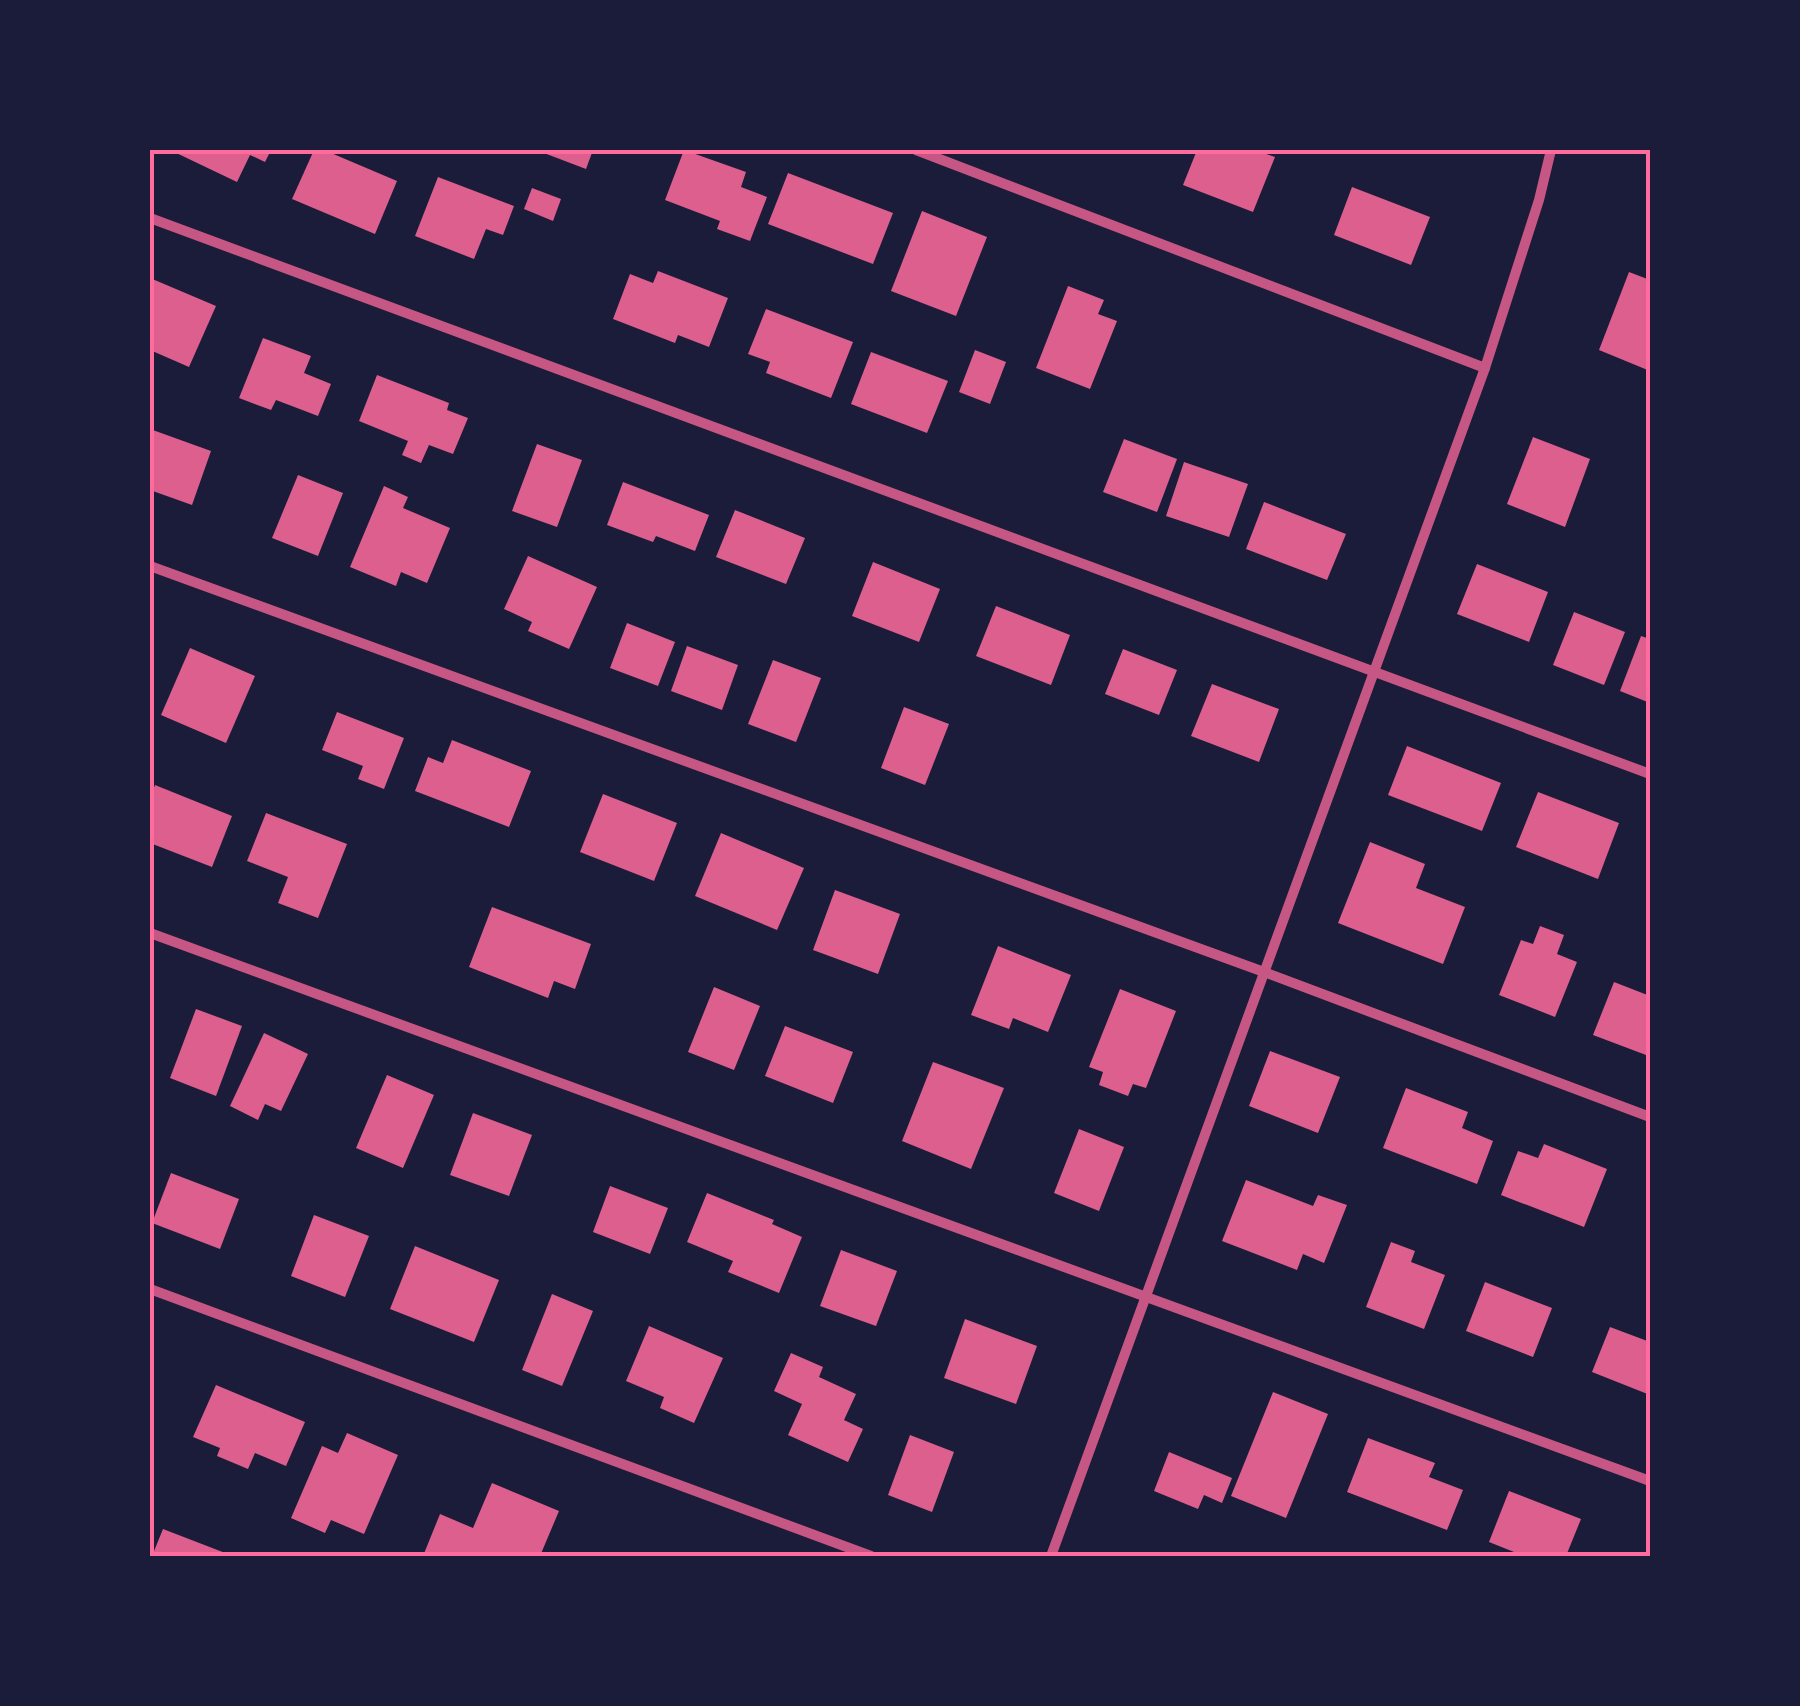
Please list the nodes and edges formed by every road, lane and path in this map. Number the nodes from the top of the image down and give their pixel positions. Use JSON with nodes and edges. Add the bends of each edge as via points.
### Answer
{"nodes":[{"id":1,"x":916,"y":150,"type":"edge"},
{"id":2,"x":1550,"y":150,"type":"edge"},
{"id":3,"x":150,"y":218,"type":"edge"},
{"id":4,"x":1485,"y":368,"type":"junction"},
{"id":5,"x":150,"y":566,"type":"edge"},
{"id":6,"x":1373,"y":673,"type":"junction"},
{"id":7,"x":1650,"y":774,"type":"edge"},
{"id":8,"x":150,"y":933,"type":"edge"},
{"id":9,"x":1264,"y":972,"type":"junction"},
{"id":10,"x":1650,"y":1117,"type":"edge"},
{"id":11,"x":150,"y":1289,"type":"edge"},
{"id":12,"x":1146,"y":1297,"type":"junction"},
{"id":13,"x":1650,"y":1481,"type":"edge"},
{"id":14,"x":871,"y":1556,"type":"edge"},
{"id":15,"x":1051,"y":1556,"type":"edge"}],
"edges":[{"from":1,"to":4,"type":"street"},
{"from":2,"to":4,"type":"street"},
{"from":3,"to":6,"type":"street"},
{"from":4,"to":6,"type":"street"},
{"from":5,"to":9,"type":"street"},
{"from":6,"to":7,"type":"street"},
{"from":6,"to":9,"type":"street"},
{"from":8,"to":12,"type":"street"},
{"from":9,"to":10,"type":"street"},
{"from":9,"to":12,"type":"street"},
{"from":11,"to":14,"type":"street"},
{"from":12,"to":13,"type":"street"},
{"from":12,"to":15,"type":"street"}]}
